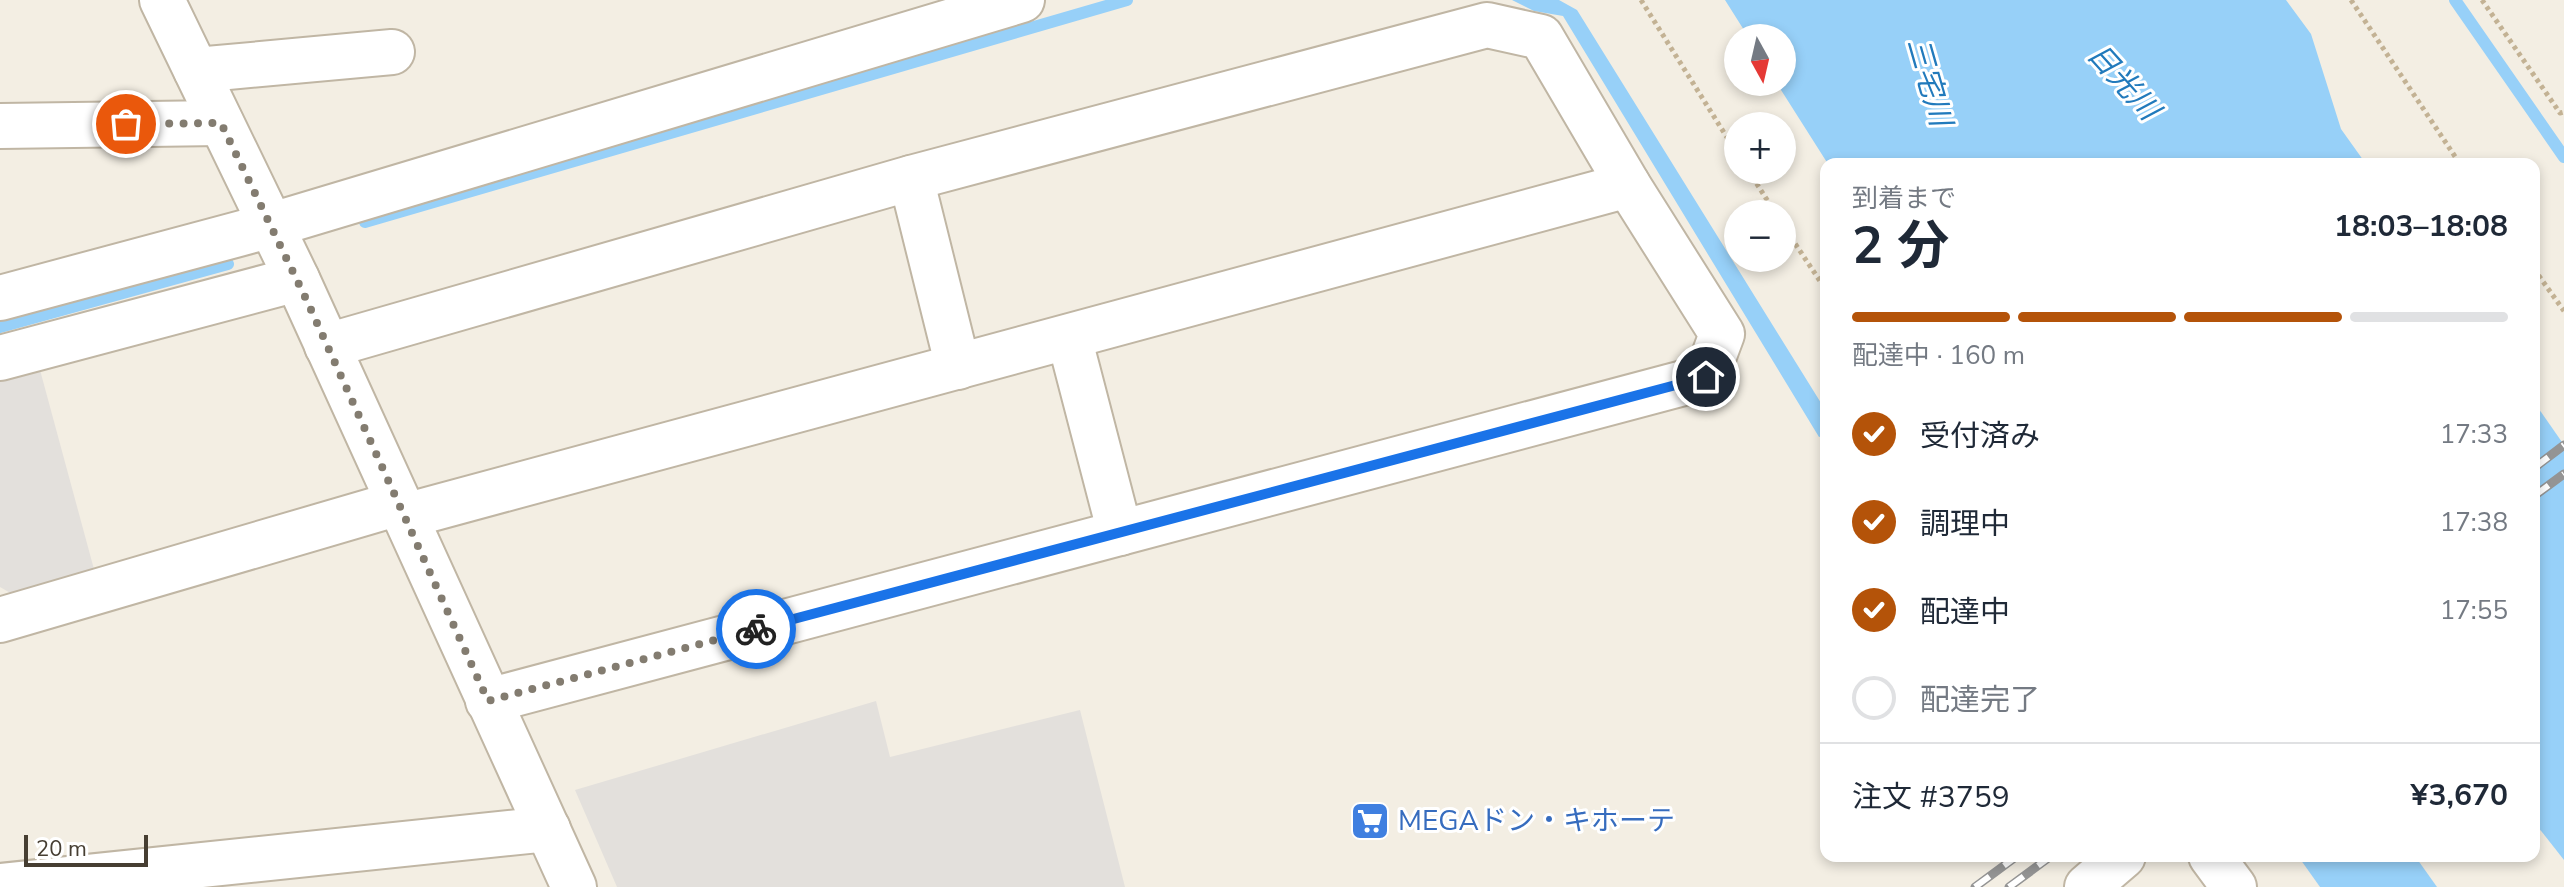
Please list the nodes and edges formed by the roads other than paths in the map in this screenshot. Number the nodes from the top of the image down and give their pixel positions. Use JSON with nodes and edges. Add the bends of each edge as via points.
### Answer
{"nodes":[{"id":1,"x":162,"y":0,"type":"edge"},
{"id":2,"x":1022,"y":0,"type":"edge"},
{"id":3,"x":392,"y":52,"type":"dead end"},
{"id":4,"x":196,"y":70,"type":"junction"},
{"id":5,"x":221,"y":123,"type":"junction"},
{"id":6,"x":0,"y":126,"type":"edge"},
{"id":7,"x":911,"y":178,"type":"junction"},
{"id":8,"x":1628,"y":185,"type":"junction"},
{"id":9,"x":272,"y":225,"type":"junction"},
{"id":10,"x":297,"y":279,"type":"junction"},
{"id":11,"x":0,"y":298,"type":"edge"},
{"id":12,"x":1069,"y":337,"type":"junction"},
{"id":13,"x":327,"y":346,"type":"junction"},
{"id":14,"x":0,"y":358,"type":"edge"},
{"id":15,"x":958,"y":367,"type":"junction"},
{"id":16,"x":402,"y":510,"type":"junction"},
{"id":17,"x":1120,"y":533,"type":"junction"},
{"id":18,"x":0,"y":620,"type":"edge"},
{"id":19,"x":488,"y":701,"type":"junction"},
{"id":20,"x":548,"y":829,"type":"junction"},
{"id":21,"x":0,"y":856,"type":"edge"},
{"id":22,"x":2116,"y":862,"type":"edge"},
{"id":23,"x":2215,"y":862,"type":"edge"},
{"id":24,"x":216,"y":876,"type":"edge"},
{"id":25,"x":1,"y":886,"type":"edge"},
{"id":26,"x":574,"y":887,"type":"edge"},
{"id":27,"x":2087,"y":887,"type":"edge"},
{"id":28,"x":2234,"y":887,"type":"edge"}],
"edges":[{"from":1,"to":4,"type":"street"},
{"from":2,"to":9,"type":"street"},
{"from":3,"to":4,"type":"street"},
{"from":4,"to":5,"type":"street"},
{"from":5,"to":6,"type":"street"},
{"from":5,"to":9,"type":"street"},
{"from":7,"to":8,"type":"street","via":[[1487,25],[1541,37]]},
{"from":7,"to":13,"type":"street"},
{"from":7,"to":15,"type":"street"},
{"from":8,"to":12,"type":"street"},
{"from":8,"to":17,"type":"street","via":[[1722,334],[1706,377]]},
{"from":9,"to":10,"type":"street"},
{"from":9,"to":11,"type":"street"},
{"from":10,"to":13,"type":"street"},
{"from":10,"to":14,"type":"street"},
{"from":12,"to":15,"type":"street"},
{"from":12,"to":17,"type":"street"},
{"from":13,"to":16,"type":"street"},
{"from":15,"to":16,"type":"street"},
{"from":16,"to":18,"type":"street"},
{"from":16,"to":19,"type":"street"},
{"from":17,"to":19,"type":"street"},
{"from":19,"to":20,"type":"street"},
{"from":20,"to":24,"type":"street"},
{"from":20,"to":26,"type":"street"},
{"from":21,"to":25,"type":"street"},
{"from":22,"to":27,"type":"street"},
{"from":23,"to":28,"type":"street"},
{"from":24,"to":25,"type":"street"}]}
